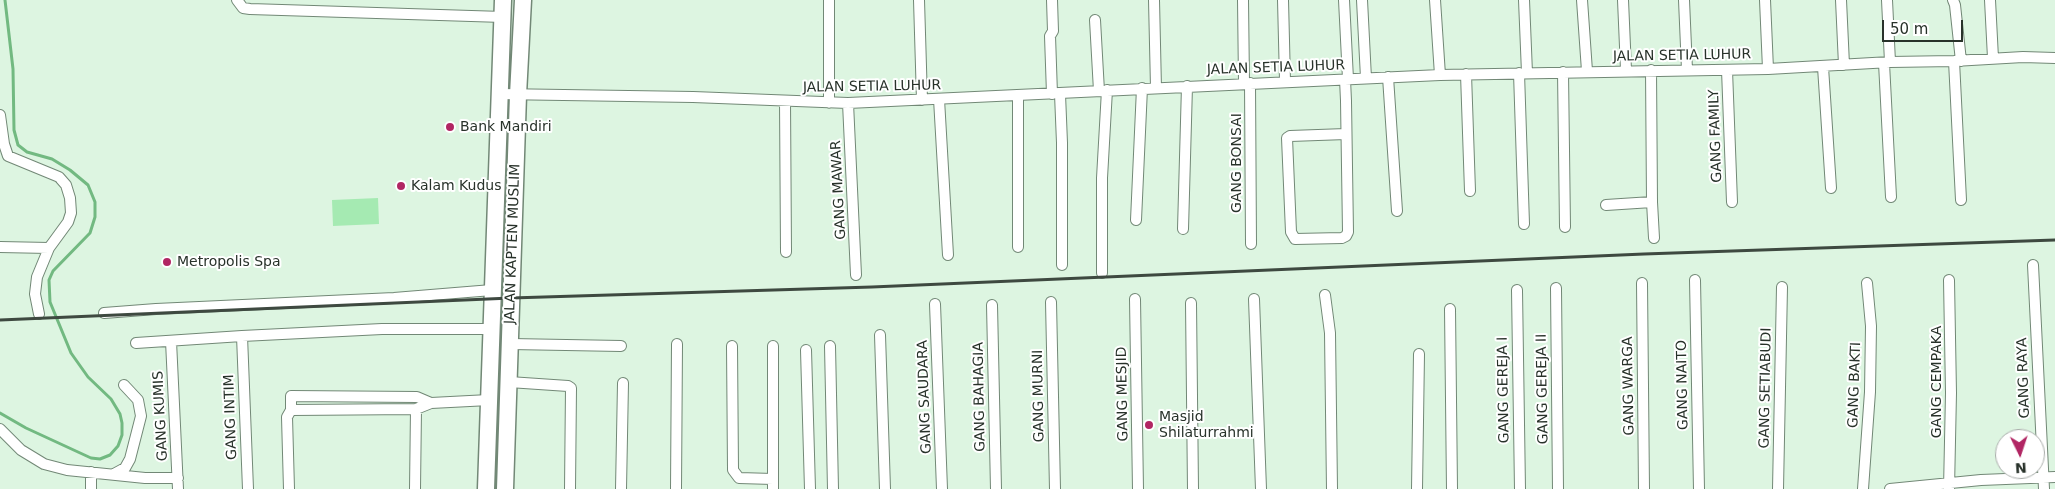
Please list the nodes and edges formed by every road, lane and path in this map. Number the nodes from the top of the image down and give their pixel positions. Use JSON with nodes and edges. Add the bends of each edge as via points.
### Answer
{"nodes":[{"id":1,"x":237,"y":0,"type":"edge"},
{"id":2,"x":503,"y":0,"type":"edge"},
{"id":3,"x":523,"y":0,"type":"edge"},
{"id":4,"x":829,"y":0,"type":"edge"},
{"id":5,"x":919,"y":0,"type":"edge"},
{"id":6,"x":1052,"y":0,"type":"edge"},
{"id":7,"x":1154,"y":0,"type":"edge"},
{"id":8,"x":1243,"y":0,"type":"edge"},
{"id":9,"x":1282,"y":0,"type":"edge"},
{"id":10,"x":1344,"y":0,"type":"edge"},
{"id":11,"x":1362,"y":0,"type":"edge"},
{"id":12,"x":1435,"y":0,"type":"edge"},
{"id":13,"x":1524,"y":0,"type":"edge"},
{"id":14,"x":1582,"y":0,"type":"edge"},
{"id":15,"x":1622,"y":0,"type":"edge"},
{"id":16,"x":1684,"y":0,"type":"edge"},
{"id":17,"x":1765,"y":0,"type":"edge"},
{"id":18,"x":1841,"y":0,"type":"edge"},
{"id":19,"x":1887,"y":0,"type":"edge"},
{"id":20,"x":1953,"y":0,"type":"edge"},
{"id":21,"x":1990,"y":0,"type":"edge"},
{"id":22,"x":503,"y":16,"type":"junction"},
{"id":23,"x":1095,"y":20,"type":"dead end"},
{"id":24,"x":1993,"y":58,"type":"junction"},
{"id":25,"x":2055,"y":58,"type":"edge"},
{"id":26,"x":1958,"y":61,"type":"junction"},
{"id":27,"x":1887,"y":62,"type":"junction"},
{"id":28,"x":1844,"y":66,"type":"junction"},
{"id":29,"x":1823,"y":67,"type":"junction"},
{"id":30,"x":1768,"y":69,"type":"junction"},
{"id":31,"x":1626,"y":70,"type":"junction"},
{"id":32,"x":1651,"y":70,"type":"junction"},
{"id":33,"x":1687,"y":70,"type":"junction"},
{"id":34,"x":1727,"y":70,"type":"junction"},
{"id":35,"x":1587,"y":71,"type":"junction"},
{"id":36,"x":1563,"y":72,"type":"junction"},
{"id":37,"x":1523,"y":73,"type":"junction"},
{"id":38,"x":1466,"y":74,"type":"junction"},
{"id":39,"x":1440,"y":75,"type":"junction"},
{"id":40,"x":1366,"y":78,"type":"junction"},
{"id":41,"x":1388,"y":78,"type":"junction"},
{"id":42,"x":1346,"y":79,"type":"junction"},
{"id":43,"x":1286,"y":81,"type":"junction"},
{"id":44,"x":1247,"y":83,"type":"junction"},
{"id":45,"x":1187,"y":86,"type":"junction"},
{"id":46,"x":1142,"y":88,"type":"junction"},
{"id":47,"x":1156,"y":88,"type":"junction"},
{"id":48,"x":1103,"y":90,"type":"junction"},
{"id":49,"x":499,"y":94,"type":"junction"},
{"id":50,"x":1056,"y":94,"type":"junction"},
{"id":51,"x":518,"y":95,"type":"junction"},
{"id":52,"x":1018,"y":96,"type":"junction"},
{"id":53,"x":922,"y":100,"type":"junction"},
{"id":54,"x":939,"y":100,"type":"junction"},
{"id":55,"x":785,"y":101,"type":"junction"},
{"id":56,"x":829,"y":102,"type":"junction"},
{"id":57,"x":848,"y":103,"type":"junction"},
{"id":58,"x":0,"y":115,"type":"edge"},
{"id":59,"x":1346,"y":134,"type":"junction"},
{"id":60,"x":1831,"y":188,"type":"dead end"},
{"id":61,"x":1470,"y":191,"type":"dead end"},
{"id":62,"x":1891,"y":197,"type":"dead end"},
{"id":63,"x":1961,"y":200,"type":"dead end"},
{"id":64,"x":1652,"y":202,"type":"junction"},
{"id":65,"x":1732,"y":202,"type":"dead end"},
{"id":66,"x":1606,"y":205,"type":"dead end"},
{"id":67,"x":1397,"y":210,"type":"dead end"},
{"id":68,"x":1136,"y":220,"type":"dead end"},
{"id":69,"x":1524,"y":224,"type":"dead end"},
{"id":70,"x":1565,"y":227,"type":"dead end"},
{"id":71,"x":1182,"y":229,"type":"dead end"},
{"id":72,"x":1654,"y":238,"type":"dead end"},
{"id":73,"x":1251,"y":244,"type":"dead end"},
{"id":74,"x":0,"y":247,"type":"edge"},
{"id":75,"x":1018,"y":247,"type":"dead end"},
{"id":76,"x":49,"y":248,"type":"junction"},
{"id":77,"x":786,"y":252,"type":"dead end"},
{"id":78,"x":948,"y":255,"type":"dead end"},
{"id":79,"x":1062,"y":265,"type":"dead end"},
{"id":80,"x":2033,"y":265,"type":"dead end"},
{"id":81,"x":1102,"y":274,"type":"dead end"},
{"id":82,"x":856,"y":275,"type":"dead end"},
{"id":83,"x":1695,"y":280,"type":"dead end"},
{"id":84,"x":1949,"y":280,"type":"dead end"},
{"id":85,"x":1642,"y":283,"type":"dead end"},
{"id":86,"x":1867,"y":283,"type":"dead end"},
{"id":87,"x":1782,"y":287,"type":"dead end"},
{"id":88,"x":1556,"y":288,"type":"dead end"},
{"id":89,"x":492,"y":290,"type":"junction"},
{"id":90,"x":1517,"y":290,"type":"dead end"},
{"id":91,"x":1326,"y":295,"type":"dead end"},
{"id":92,"x":1135,"y":299,"type":"dead end"},
{"id":93,"x":1254,"y":299,"type":"dead end"},
{"id":94,"x":1051,"y":302,"type":"dead end"},
{"id":95,"x":1191,"y":303,"type":"dead end"},
{"id":96,"x":935,"y":304,"type":"dead end"},
{"id":97,"x":992,"y":305,"type":"dead end"},
{"id":98,"x":1450,"y":309,"type":"dead end"},
{"id":99,"x":104,"y":313,"type":"dead end"},
{"id":100,"x":39,"y":314,"type":"dead end"},
{"id":101,"x":492,"y":329,"type":"junction"},
{"id":102,"x":880,"y":335,"type":"dead end"},
{"id":103,"x":242,"y":340,"type":"junction"},
{"id":104,"x":171,"y":341,"type":"junction"},
{"id":105,"x":136,"y":343,"type":"dead end"},
{"id":106,"x":511,"y":344,"type":"junction"},
{"id":107,"x":677,"y":344,"type":"dead end"},
{"id":108,"x":621,"y":346,"type":"dead end"},
{"id":109,"x":732,"y":346,"type":"dead end"},
{"id":110,"x":773,"y":346,"type":"dead end"},
{"id":111,"x":830,"y":346,"type":"dead end"},
{"id":112,"x":806,"y":350,"type":"dead end"},
{"id":113,"x":1418,"y":354,"type":"dead end"},
{"id":114,"x":509,"y":382,"type":"junction"},
{"id":115,"x":623,"y":383,"type":"dead end"},
{"id":116,"x":124,"y":385,"type":"dead end"},
{"id":117,"x":318,"y":396,"type":"junction"},
{"id":118,"x":342,"y":396,"type":"junction"},
{"id":119,"x":379,"y":396,"type":"junction"},
{"id":120,"x":490,"y":400,"type":"junction"},
{"id":121,"x":431,"y":403,"type":"junction"},
{"id":122,"x":291,"y":410,"type":"junction"},
{"id":123,"x":317,"y":410,"type":"junction"},
{"id":124,"x":342,"y":410,"type":"junction"},
{"id":125,"x":379,"y":410,"type":"junction"},
{"id":126,"x":416,"y":410,"type":"junction"},
{"id":127,"x":0,"y":429,"type":"edge"},
{"id":128,"x":2040,"y":429,"type":"edge"},
{"id":129,"x":91,"y":472,"type":"junction"},
{"id":130,"x":114,"y":474,"type":"junction"},
{"id":131,"x":178,"y":478,"type":"junction"},
{"id":132,"x":2033,"y":479,"type":"edge"},
{"id":133,"x":773,"y":484,"type":"edge"},
{"id":134,"x":1981,"y":485,"type":"edge"},
{"id":135,"x":1949,"y":487,"type":"edge"},
{"id":136,"x":91,"y":489,"type":"edge"},
{"id":137,"x":178,"y":489,"type":"edge"},
{"id":138,"x":248,"y":489,"type":"edge"},
{"id":139,"x":289,"y":489,"type":"edge"},
{"id":140,"x":415,"y":489,"type":"edge"},
{"id":141,"x":486,"y":489,"type":"edge"},
{"id":142,"x":505,"y":489,"type":"edge"},
{"id":143,"x":570,"y":489,"type":"edge"},
{"id":144,"x":621,"y":489,"type":"edge"},
{"id":145,"x":676,"y":489,"type":"edge"},
{"id":146,"x":810,"y":489,"type":"edge"},
{"id":147,"x":834,"y":489,"type":"edge"},
{"id":148,"x":885,"y":489,"type":"edge"},
{"id":149,"x":942,"y":489,"type":"edge"},
{"id":150,"x":996,"y":489,"type":"edge"},
{"id":151,"x":1055,"y":489,"type":"edge"},
{"id":152,"x":1138,"y":489,"type":"edge"},
{"id":153,"x":1193,"y":489,"type":"edge"},
{"id":154,"x":1261,"y":489,"type":"edge"},
{"id":155,"x":1332,"y":489,"type":"edge"},
{"id":156,"x":1417,"y":489,"type":"edge"},
{"id":157,"x":1452,"y":489,"type":"edge"},
{"id":158,"x":1520,"y":489,"type":"edge"},
{"id":159,"x":1558,"y":489,"type":"edge"},
{"id":160,"x":1644,"y":489,"type":"edge"},
{"id":161,"x":1699,"y":489,"type":"edge"},
{"id":162,"x":1778,"y":489,"type":"edge"},
{"id":163,"x":1863,"y":489,"type":"edge"},
{"id":164,"x":1890,"y":489,"type":"edge"}],
"edges":[{"from":1,"to":22,"type":"street","via":[[243,8],[250,9]]},
{"from":2,"to":22,"type":"main road","name":"JALAN KAPTEN MUSLIM"},
{"from":3,"to":51,"type":"main road","name":"JALAN KAPTEN MUSLIM"},
{"from":4,"to":56,"type":"street"},
{"from":5,"to":53,"type":"street"},
{"from":6,"to":50,"type":"street","via":[[1053,31],[1050,36]]},
{"from":7,"to":47,"type":"street"},
{"from":8,"to":44,"type":"street","name":"GANG BONSAI"},
{"from":9,"to":43,"type":"street"},
{"from":10,"to":42,"type":"street"},
{"from":11,"to":40,"type":"street"},
{"from":12,"to":39,"type":"street"},
{"from":13,"to":37,"type":"street"},
{"from":14,"to":35,"type":"street"},
{"from":15,"to":31,"type":"street"},
{"from":16,"to":33,"type":"street"},
{"from":17,"to":30,"type":"street"},
{"from":18,"to":28,"type":"street"},
{"from":19,"to":27,"type":"street"},
{"from":20,"to":26,"type":"street"},
{"from":21,"to":24,"type":"street"},
{"from":22,"to":49,"type":"main road","name":"JALAN KAPTEN MUSLIM"},
{"from":23,"to":48,"type":"street"},
{"from":24,"to":25,"type":"street","name":"JALAN SETIA LUHUR"},
{"from":24,"to":26,"type":"street","name":"JALAN SETIA LUHUR"},
{"from":26,"to":27,"type":"street","name":"JALAN SETIA LUHUR"},
{"from":26,"to":63,"type":"street"},
{"from":27,"to":28,"type":"street","name":"JALAN SETIA LUHUR"},
{"from":27,"to":62,"type":"street"},
{"from":28,"to":29,"type":"street","name":"JALAN SETIA LUHUR"},
{"from":29,"to":30,"type":"street","name":"JALAN SETIA LUHUR"},
{"from":29,"to":60,"type":"street"},
{"from":30,"to":34,"type":"street","name":"JALAN SETIA LUHUR"},
{"from":31,"to":32,"type":"street","name":"JALAN SETIA LUHUR"},
{"from":31,"to":35,"type":"street","name":"JALAN SETIA LUHUR"},
{"from":32,"to":33,"type":"street","name":"JALAN SETIA LUHUR"},
{"from":32,"to":64,"type":"street"},
{"from":33,"to":34,"type":"street","name":"JALAN SETIA LUHUR"},
{"from":34,"to":65,"type":"street","name":"GANG FAMILY"},
{"from":35,"to":36,"type":"street","name":"JALAN SETIA LUHUR"},
{"from":36,"to":37,"type":"street","name":"JALAN SETIA LUHUR"},
{"from":36,"to":70,"type":"street"},
{"from":37,"to":38,"type":"street","name":"JALAN SETIA LUHUR"},
{"from":37,"to":69,"type":"street"},
{"from":38,"to":39,"type":"street","name":"JALAN SETIA LUHUR"},
{"from":38,"to":61,"type":"street"},
{"from":39,"to":41,"type":"street","name":"JALAN SETIA LUHUR"},
{"from":40,"to":41,"type":"street","name":"JALAN SETIA LUHUR"},
{"from":40,"to":42,"type":"street","name":"JALAN SETIA LUHUR"},
{"from":41,"to":67,"type":"street"},
{"from":42,"to":43,"type":"street","name":"JALAN SETIA LUHUR"},
{"from":42,"to":59,"type":"street"},
{"from":43,"to":44,"type":"street","name":"JALAN SETIA LUHUR"},
{"from":44,"to":45,"type":"street","name":"JALAN SETIA LUHUR"},
{"from":44,"to":73,"type":"street","name":"GANG BONSAI"},
{"from":45,"to":47,"type":"street","name":"JALAN SETIA LUHUR"},
{"from":45,"to":71,"type":"street"},
{"from":46,"to":47,"type":"street","name":"JALAN SETIA LUHUR"},
{"from":46,"to":48,"type":"street","name":"JALAN SETIA LUHUR"},
{"from":46,"to":68,"type":"street"},
{"from":48,"to":50,"type":"street","name":"JALAN SETIA LUHUR"},
{"from":48,"to":81,"type":"street"},
{"from":49,"to":51,"type":"street","name":"JALAN SETIA LUHUR"},
{"from":49,"to":89,"type":"main road","name":"JALAN KAPTEN MUSLIM"},
{"from":50,"to":52,"type":"street","name":"JALAN SETIA LUHUR"},
{"from":50,"to":79,"type":"street","via":[[1062,143]]},
{"from":51,"to":55,"type":"street","name":"JALAN SETIA LUHUR"},
{"from":51,"to":106,"type":"main road","name":"JALAN KAPTEN MUSLIM"},
{"from":52,"to":54,"type":"street","name":"JALAN SETIA LUHUR"},
{"from":52,"to":75,"type":"street"},
{"from":53,"to":54,"type":"street","name":"JALAN SETIA LUHUR"},
{"from":53,"to":57,"type":"street","name":"JALAN SETIA LUHUR"},
{"from":54,"to":78,"type":"street"},
{"from":55,"to":56,"type":"street","name":"JALAN SETIA LUHUR"},
{"from":55,"to":77,"type":"street"},
{"from":56,"to":57,"type":"street","name":"JALAN SETIA LUHUR"},
{"from":57,"to":82,"type":"street","name":"GANG MAWAR"},
{"from":58,"to":76,"type":"street","via":[[8,156],[58,177],[66,185],[70,213]]},
{"from":59,"to":59,"type":"street","via":[[1348,234],[1342,238],[1295,239],[1291,232],[1287,138]]},
{"from":64,"to":66,"type":"street"},
{"from":64,"to":72,"type":"street"},
{"from":74,"to":76,"type":"street"},
{"from":76,"to":100,"type":"street","via":[[37,277],[35,294]]},
{"from":80,"to":128,"type":"street","name":"GANG RAYA"},
{"from":83,"to":161,"type":"street","name":"GANG NAITO"},
{"from":84,"to":135,"type":"street","name":"GANG CEMPAKA"},
{"from":85,"to":160,"type":"street","name":"GANG WARGA"},
{"from":86,"to":163,"type":"street","name":"GANG BAKTI","via":[[1871,326],[1870,383]]},
{"from":87,"to":162,"type":"street","name":"GANG SETIABUDI"},
{"from":88,"to":159,"type":"street","name":"GANG GEREJA II"},
{"from":89,"to":99,"type":"street"},
{"from":89,"to":101,"type":"main road","name":"JALAN KAPTEN MUSLIM"},
{"from":90,"to":158,"type":"street","name":"GANG GEREJA I"},
{"from":91,"to":155,"type":"street","via":[[1330,333]]},
{"from":92,"to":152,"type":"street","name":"GANG MESJID"},
{"from":93,"to":154,"type":"street"},
{"from":94,"to":151,"type":"street","name":"GANG MURNI"},
{"from":95,"to":153,"type":"street"},
{"from":96,"to":149,"type":"street","name":"GANG SAUDARA"},
{"from":97,"to":150,"type":"street","name":"GANG BAHAGIA"},
{"from":98,"to":157,"type":"street"},
{"from":101,"to":103,"type":"street","via":[[382,329]]},
{"from":101,"to":120,"type":"main road","name":"JALAN KAPTEN MUSLIM"},
{"from":102,"to":148,"type":"street"},
{"from":103,"to":104,"type":"street"},
{"from":103,"to":138,"type":"street","name":"GANG INTIM"},
{"from":104,"to":105,"type":"street"},
{"from":104,"to":131,"type":"street","name":"GANG KUMIS"},
{"from":106,"to":108,"type":"street"},
{"from":106,"to":114,"type":"main road","name":"JALAN KAPTEN MUSLIM"},
{"from":107,"to":145,"type":"street"},
{"from":109,"to":133,"type":"street","via":[[733,470],[739,478]]},
{"from":110,"to":133,"type":"street"},
{"from":111,"to":147,"type":"street"},
{"from":112,"to":146,"type":"street"},
{"from":113,"to":156,"type":"street"},
{"from":114,"to":142,"type":"main road","name":"JALAN KAPTEN MUSLIM"},
{"from":114,"to":143,"type":"street","via":[[571,388]]},
{"from":115,"to":144,"type":"street"},
{"from":116,"to":130,"type":"street","via":[[138,400],[142,416],[130,458],[125,468]]},
{"from":117,"to":118,"type":"street"},
{"from":117,"to":122,"type":"street","via":[[291,396]]},
{"from":117,"to":123,"type":"street"},
{"from":118,"to":119,"type":"street"},
{"from":118,"to":124,"type":"street"},
{"from":119,"to":121,"type":"street","via":[[417,397]]},
{"from":119,"to":125,"type":"street"},
{"from":120,"to":121,"type":"street"},
{"from":120,"to":141,"type":"main road","name":"JALAN KAPTEN MUSLIM"},
{"from":121,"to":126,"type":"street"},
{"from":122,"to":123,"type":"street"},
{"from":122,"to":139,"type":"street","via":[[287,417]]},
{"from":123,"to":124,"type":"street"},
{"from":124,"to":125,"type":"street"},
{"from":125,"to":126,"type":"street"},
{"from":126,"to":140,"type":"street"},
{"from":127,"to":129,"type":"street","via":[[21,450],[44,464]]},
{"from":129,"to":130,"type":"street"},
{"from":129,"to":136,"type":"street"},
{"from":130,"to":131,"type":"street"},
{"from":131,"to":137,"type":"street","name":"GANG KUMIS"},
{"from":132,"to":134,"type":"street"},
{"from":134,"to":135,"type":"street"},
{"from":135,"to":164,"type":"street"}]}
